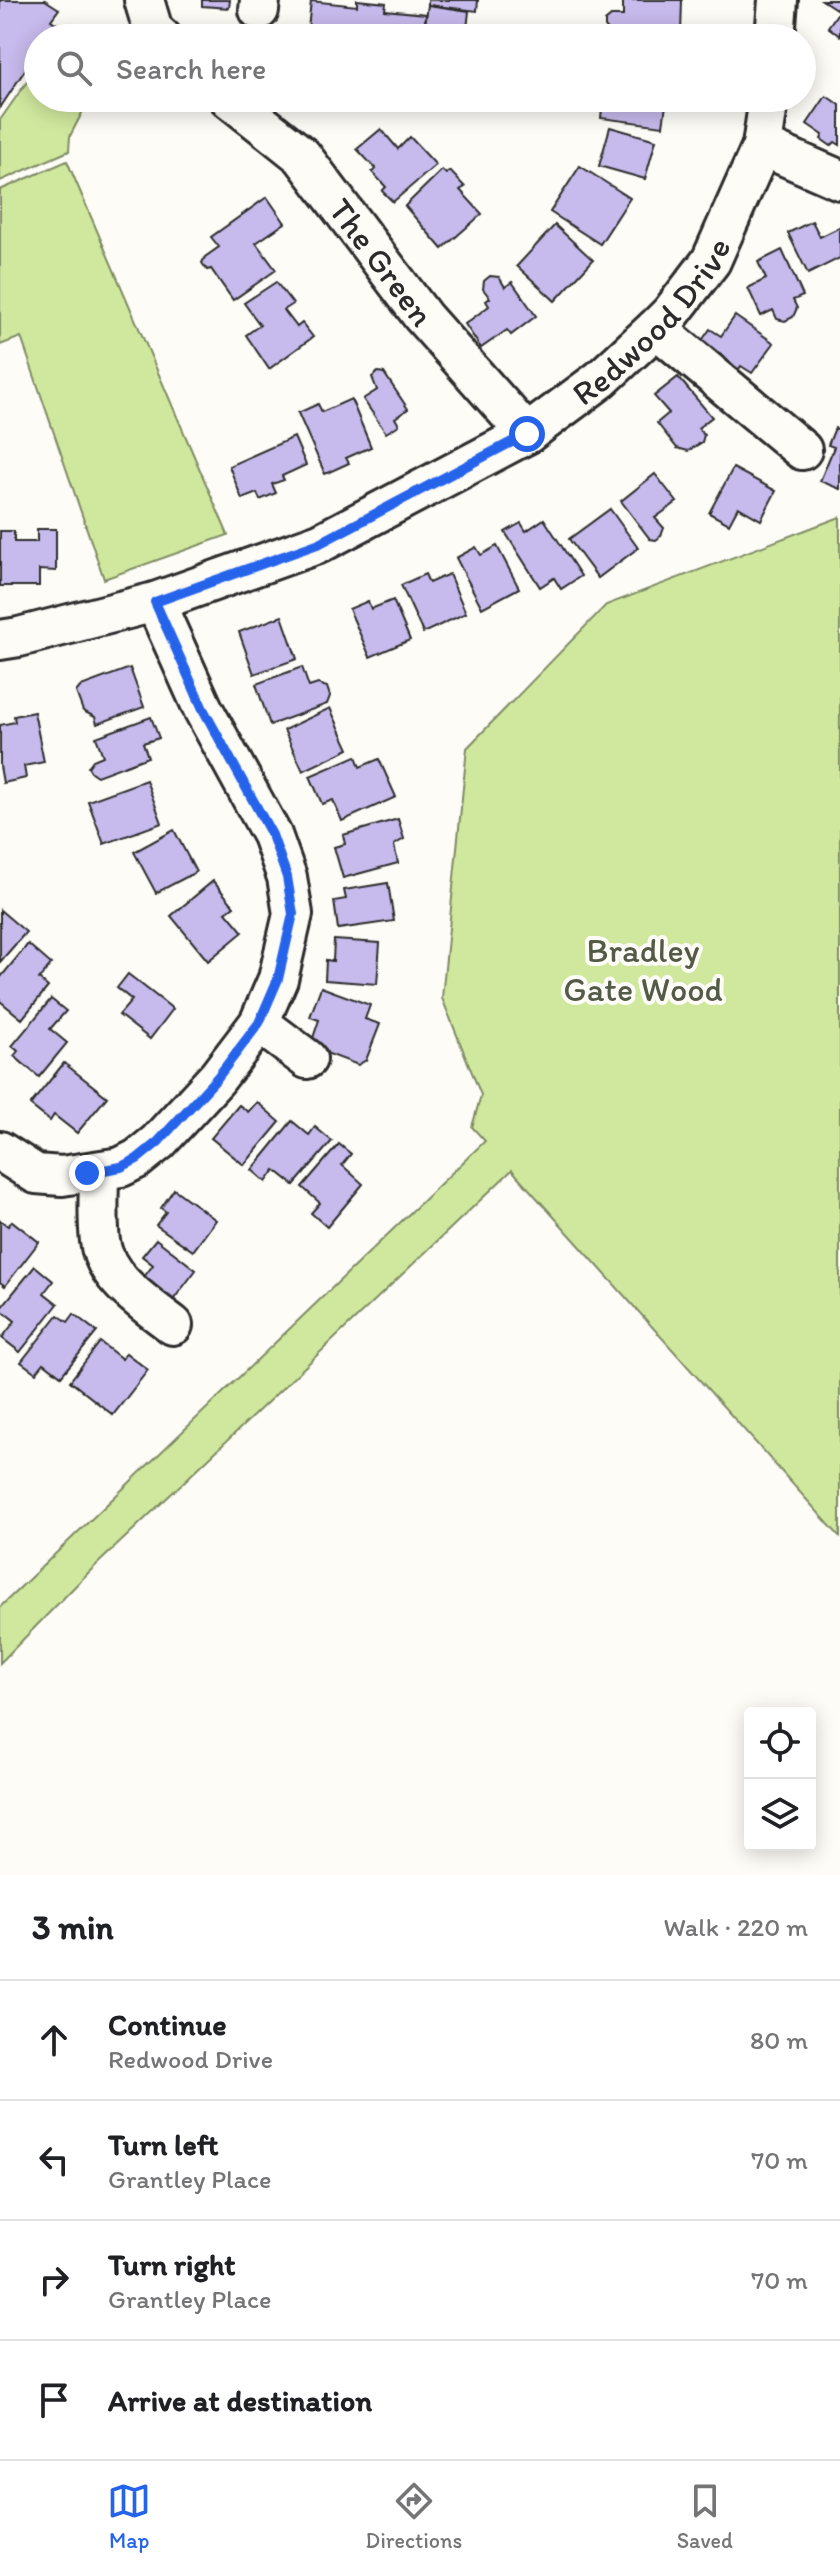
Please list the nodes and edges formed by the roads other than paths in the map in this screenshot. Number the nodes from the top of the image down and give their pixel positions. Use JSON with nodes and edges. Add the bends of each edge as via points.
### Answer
{"nodes":[{"id":1,"x":144,"y":0,"type":"edge"},
{"id":2,"x":778,"y":0,"type":"edge"},
{"id":3,"x":151,"y":24,"type":"edge"},
{"id":4,"x":776,"y":24,"type":"edge"},
{"id":5,"x":247,"y":112,"type":"edge"},
{"id":6,"x":767,"y":112,"type":"edge"},
{"id":7,"x":762,"y":146,"type":"junction"},
{"id":8,"x":840,"y":180,"type":"edge"},
{"id":9,"x":656,"y":328,"type":"junction"},
{"id":10,"x":527,"y":434,"type":"junction"},
{"id":11,"x":802,"y":450,"type":"dead end"},
{"id":12,"x":155,"y":602,"type":"junction"},
{"id":13,"x":0,"y":640,"type":"edge"},
{"id":14,"x":259,"y":1023,"type":"junction"},
{"id":15,"x":307,"y":1059,"type":"dead end"},
{"id":16,"x":0,"y":1151,"type":"edge"},
{"id":17,"x":99,"y":1171,"type":"junction"},
{"id":18,"x":173,"y":1325,"type":"dead end"}],
"edges":[{"from":1,"to":3,"type":"street"},
{"from":2,"to":4,"type":"street"},
{"from":5,"to":10,"type":"street","name":"The Green","via":[[302,156],[423,317]]},
{"from":6,"to":7,"type":"street","name":"Redwood Drive"},
{"from":7,"to":8,"type":"street"},
{"from":7,"to":9,"type":"street","name":"Redwood Drive","via":[[711,261]]},
{"from":9,"to":10,"type":"street","name":"Redwood Drive","via":[[601,379]]},
{"from":9,"to":11,"type":"street"},
{"from":10,"to":12,"type":"street","name":"Redwood Drive","via":[[320,543]]},
{"from":12,"to":13,"type":"street","name":"Redwood Drive"},
{"from":12,"to":14,"type":"street","via":[[203,709],[272,835],[287,877],[293,914],[278,979]]},
{"from":14,"to":15,"type":"street"},
{"from":14,"to":17,"type":"street","via":[[158,1142],[121,1167]]},
{"from":16,"to":17,"type":"street","via":[[36,1174]]},
{"from":17,"to":18,"type":"street","via":[[100,1243],[107,1263]]}]}
